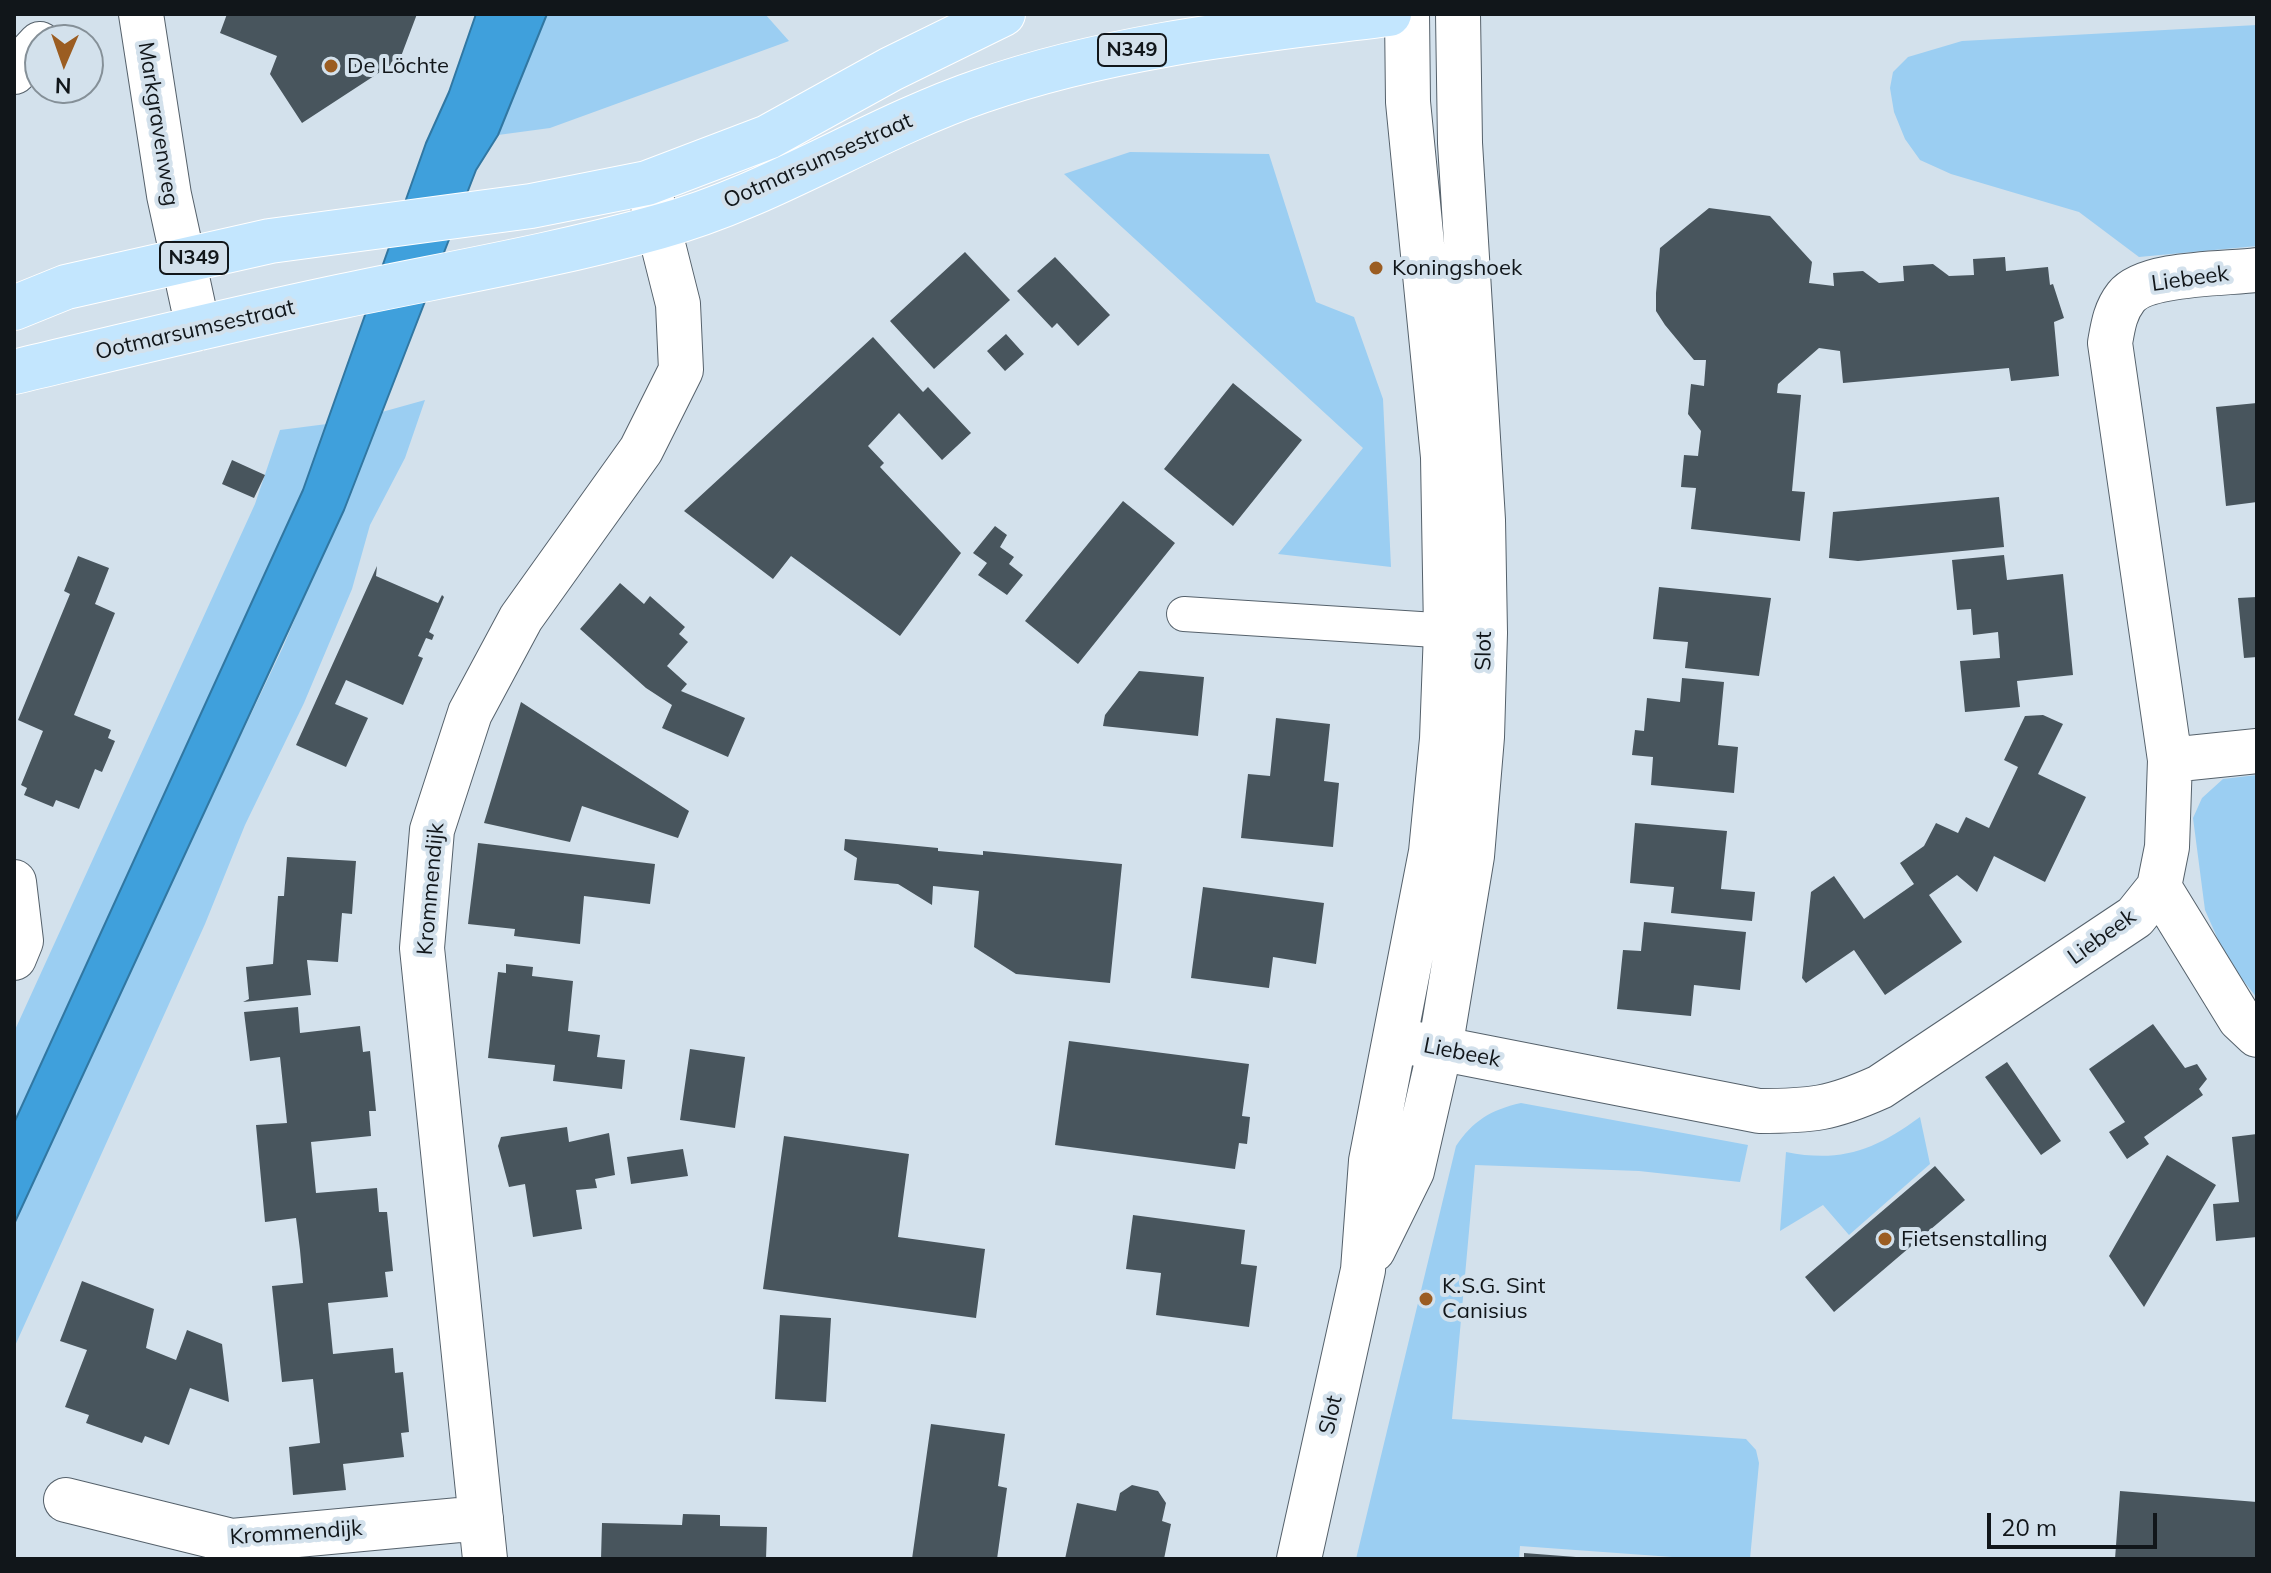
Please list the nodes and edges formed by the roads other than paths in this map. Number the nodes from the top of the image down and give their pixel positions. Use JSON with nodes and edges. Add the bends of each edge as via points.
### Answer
{"nodes":[{"id":1,"x":141,"y":14,"type":"edge"},
{"id":2,"x":1003,"y":14,"type":"edge"},
{"id":3,"x":1389,"y":14,"type":"edge"},
{"id":4,"x":1407,"y":14,"type":"edge"},
{"id":5,"x":1458,"y":14,"type":"edge"},
{"id":6,"x":647,"y":183,"type":"junction"},
{"id":7,"x":661,"y":227,"type":"junction"},
{"id":8,"x":183,"y":260,"type":"junction"},
{"id":9,"x":2257,"y":270,"type":"edge"},
{"id":10,"x":14,"y":308,"type":"edge"},
{"id":11,"x":198,"y":328,"type":"junction"},
{"id":12,"x":14,"y":372,"type":"edge"},
{"id":13,"x":1184,"y":614,"type":"dead end"},
{"id":14,"x":1465,"y":632,"type":"junction"},
{"id":15,"x":2257,"y":751,"type":"edge"},
{"id":16,"x":2170,"y":760,"type":"junction"},
{"id":17,"x":14,"y":882,"type":"edge"},
{"id":18,"x":2159,"y":887,"type":"junction"},
{"id":19,"x":14,"y":958,"type":"edge"},
{"id":20,"x":2257,"y":1035,"type":"edge"},
{"id":21,"x":1396,"y":1040,"type":"junction"},
{"id":22,"x":1440,"y":1049,"type":"junction"},
{"id":23,"x":1363,"y":1270,"type":"junction"},
{"id":24,"x":66,"y":1500,"type":"dead end"},
{"id":25,"x":483,"y":1539,"type":"edge"},
{"id":26,"x":1299,"y":1559,"type":"edge"}],
"edges":[{"from":1,"to":8,"type":"street","name":"Markgravenweg"},
{"from":2,"to":6,"type":"main road","name":"Ootmarsumsestraat","number":"N349","via":[[768,137]]},
{"from":3,"to":7,"type":"main road","name":"Ootmarsumsestraat","number":"N349","via":[[1141,49],[1053,67],[977,92],[807,171]]},
{"from":4,"to":14,"type":"street","name":"Slot","via":[[1408,102]]},
{"from":5,"to":14,"type":"street","name":"Slot","via":[[1460,143],[1483,520]]},
{"from":6,"to":7,"type":"street","name":"Krommendijk"},
{"from":6,"to":8,"type":"main road","name":"Ootmarsumsestraat","number":"N349","via":[[531,206],[270,241]]},
{"from":7,"to":11,"type":"main road","name":"Ootmarsumsestraat","number":"N349"},
{"from":7,"to":25,"type":"street","name":"Krommendijk","via":[[678,304],[681,370],[641,450],[521,618],[470,713],[432,830],[422,948]]},
{"from":8,"to":10,"type":"main road","name":"Ootmarsumsestraat","number":"N349","via":[[66,287]]},
{"from":8,"to":11,"type":"street","name":"Markgravenweg"},
{"from":9,"to":16,"type":"street","name":"Liebeek","via":[[2150,282],[2128,295],[2114,317],[2110,343]]},
{"from":11,"to":12,"type":"main road","name":"Ootmarsumsestraat","number":"N349"},
{"from":13,"to":14,"type":"lane"},
{"from":14,"to":21,"type":"street","name":"Slot","via":[[1442,739],[1431,852]]},
{"from":14,"to":22,"type":"street","name":"Slot","via":[[1472,856]]},
{"from":15,"to":16,"type":"street"},
{"from":16,"to":18,"type":"street","name":"Liebeek","via":[[2167,847]]},
{"from":17,"to":19,"type":"street","via":[[21,941]]},
{"from":18,"to":20,"type":"street","via":[[2240,1019]]},
{"from":18,"to":22,"type":"street","name":"Liebeek","via":[[2135,917],[1880,1087],[1837,1106],[1759,1111]]},
{"from":21,"to":22,"type":"street","name":"Liebeek"},
{"from":21,"to":23,"type":"street","name":"Slot","via":[[1371,1161]]},
{"from":22,"to":23,"type":"street","name":"Slot","via":[[1412,1171]]},
{"from":23,"to":26,"type":"street","name":"Slot"},
{"from":24,"to":25,"type":"street","name":"Krommendijk","via":[[232,1541]]}]}
